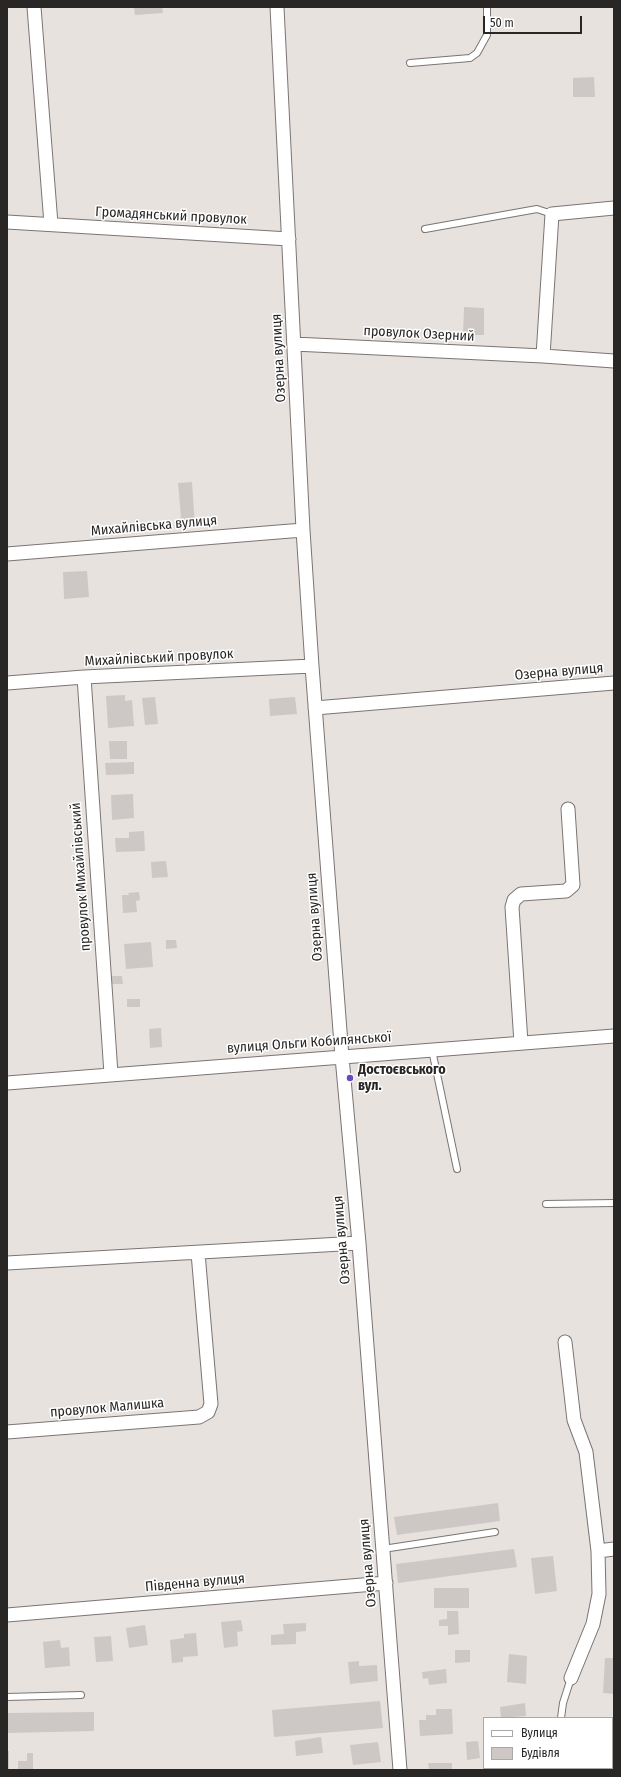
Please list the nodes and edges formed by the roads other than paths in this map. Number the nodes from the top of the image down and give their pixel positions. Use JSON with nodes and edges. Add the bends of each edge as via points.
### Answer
{"nodes":[{"id":1,"x":34,"y":7,"type":"edge"},
{"id":2,"x":277,"y":7,"type":"edge"},
{"id":3,"x":487,"y":7,"type":"edge"},
{"id":4,"x":410,"y":63,"type":"dead end"},
{"id":5,"x":614,"y":208,"type":"edge"},
{"id":6,"x":552,"y":214,"type":"junction"},
{"id":7,"x":7,"y":222,"type":"edge"},
{"id":8,"x":51,"y":224,"type":"junction"},
{"id":9,"x":426,"y":229,"type":"dead end"},
{"id":10,"x":290,"y":239,"type":"junction"},
{"id":11,"x":294,"y":344,"type":"junction"},
{"id":12,"x":543,"y":356,"type":"junction"},
{"id":13,"x":614,"y":361,"type":"edge"},
{"id":14,"x":303,"y":530,"type":"junction"},
{"id":15,"x":7,"y":554,"type":"edge"},
{"id":16,"x":312,"y":666,"type":"junction"},
{"id":17,"x":84,"y":677,"type":"junction"},
{"id":18,"x":7,"y":683,"type":"edge"},
{"id":19,"x":614,"y":683,"type":"edge"},
{"id":20,"x":315,"y":708,"type":"junction"},
{"id":21,"x":568,"y":809,"type":"dead end"},
{"id":22,"x":614,"y":1036,"type":"edge"},
{"id":23,"x":521,"y":1043,"type":"junction"},
{"id":24,"x":432,"y":1050,"type":"junction"},
{"id":25,"x":342,"y":1057,"type":"junction"},
{"id":26,"x":111,"y":1074,"type":"junction"},
{"id":27,"x":7,"y":1083,"type":"edge"},
{"id":28,"x":457,"y":1169,"type":"dead end"},
{"id":29,"x":614,"y":1203,"type":"edge"},
{"id":30,"x":546,"y":1204,"type":"dead end"},
{"id":31,"x":359,"y":1243,"type":"junction"},
{"id":32,"x":198,"y":1253,"type":"junction"},
{"id":33,"x":7,"y":1263,"type":"edge"},
{"id":34,"x":565,"y":1342,"type":"dead end"},
{"id":35,"x":7,"y":1432,"type":"edge"},
{"id":36,"x":495,"y":1532,"type":"dead end"},
{"id":37,"x":383,"y":1549,"type":"junction"},
{"id":38,"x":614,"y":1549,"type":"edge"},
{"id":39,"x":598,"y":1551,"type":"junction"},
{"id":40,"x":386,"y":1583,"type":"junction"},
{"id":41,"x":7,"y":1615,"type":"edge"},
{"id":42,"x":571,"y":1678,"type":"joint"},
{"id":43,"x":81,"y":1695,"type":"dead end"},
{"id":44,"x":7,"y":1697,"type":"edge"},
{"id":45,"x":561,"y":1717,"type":"edge"},
{"id":46,"x":400,"y":1770,"type":"edge"}],
"edges":[{"from":1,"to":8,"type":"street"},
{"from":2,"to":10,"type":"street","name":"Озерна вулиця"},
{"from":3,"to":4,"type":"lane","via":[[488,35],[478,53],[470,58]]},
{"from":5,"to":6,"type":"street"},
{"from":6,"to":9,"type":"lane","via":[[538,209]]},
{"from":6,"to":12,"type":"street"},
{"from":7,"to":8,"type":"street","name":"Громадянський провулок"},
{"from":8,"to":10,"type":"street","name":"Громадянський провулок"},
{"from":10,"to":11,"type":"street","name":"Озерна вулиця"},
{"from":11,"to":12,"type":"street","name":"провулок Озерний"},
{"from":11,"to":14,"type":"street","name":"Озерна вулиця"},
{"from":12,"to":13,"type":"street","name":"провулок Озерний"},
{"from":14,"to":15,"type":"street","name":"Михайлівська вулиця"},
{"from":14,"to":16,"type":"street","name":"Озерна вулиця"},
{"from":16,"to":17,"type":"street","name":"Михайлівський провулок"},
{"from":16,"to":20,"type":"street","name":"Озерна вулиця"},
{"from":17,"to":18,"type":"street","name":"Михайлівський провулок"},
{"from":17,"to":26,"type":"street","name":"провулок Михайлівський"},
{"from":19,"to":20,"type":"street","name":"Озерна вулиця"},
{"from":20,"to":25,"type":"street","name":"Озерна вулиця"},
{"from":21,"to":23,"type":"street","via":[[573,885],[566,891],[521,894],[514,900],[512,907]]},
{"from":22,"to":23,"type":"street","name":"вулиця Ольги Кобилянської"},
{"from":23,"to":24,"type":"street","name":"вулиця Ольги Кобилянської"},
{"from":24,"to":25,"type":"street","name":"вулиця Ольги Кобилянської"},
{"from":24,"to":28,"type":"lane"},
{"from":25,"to":26,"type":"street","name":"вулиця Ольги Кобилянської"},
{"from":25,"to":31,"type":"street","name":"Озерна вулиця"},
{"from":26,"to":27,"type":"street","name":"вулиця Ольги Кобилянської"},
{"from":29,"to":30,"type":"lane"},
{"from":31,"to":32,"type":"street"},
{"from":31,"to":37,"type":"street","name":"Озерна вулиця"},
{"from":32,"to":33,"type":"street"},
{"from":32,"to":35,"type":"street","name":"провулок Малишка","via":[[211,1404],[208,1412],[199,1416]]},
{"from":34,"to":39,"type":"street","via":[[574,1420],[586,1452]]},
{"from":36,"to":37,"type":"lane"},
{"from":37,"to":40,"type":"street","name":"Озерна вулиця"},
{"from":38,"to":39,"type":"street"},
{"from":39,"to":42,"type":"street","via":[[599,1594],[593,1624]]},
{"from":40,"to":41,"type":"street","name":"Південна вулиця"},
{"from":40,"to":46,"type":"street","name":"Озерна вулиця"},
{"from":42,"to":45,"type":"lane"},
{"from":43,"to":44,"type":"lane"}]}
